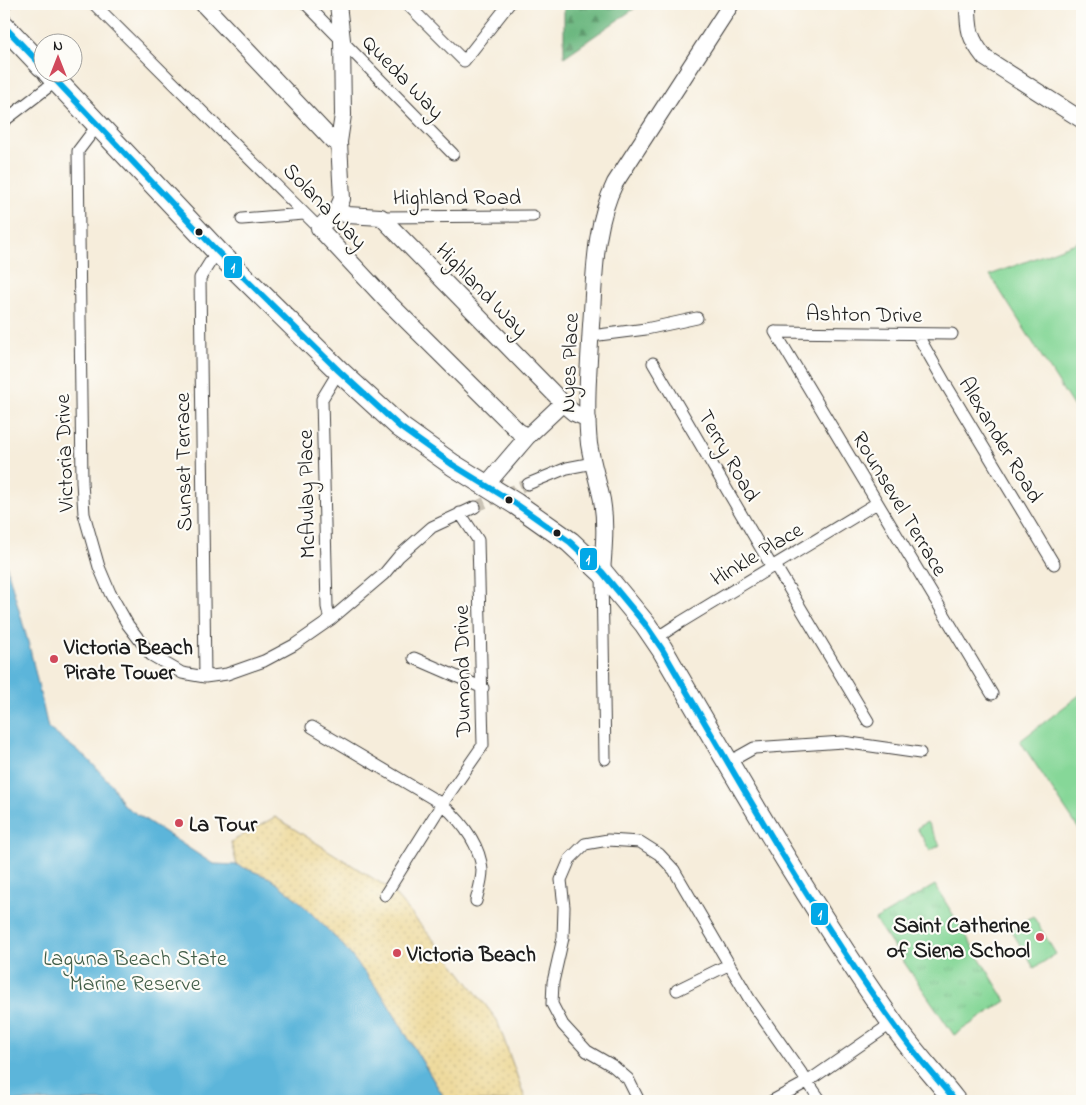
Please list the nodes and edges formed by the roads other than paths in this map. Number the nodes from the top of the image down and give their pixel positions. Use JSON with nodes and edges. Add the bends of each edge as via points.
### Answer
{"nodes":[{"id":1,"x":94,"y":4,"type":"edge"},
{"id":2,"x":203,"y":4,"type":"edge"},
{"id":3,"x":306,"y":4,"type":"edge"},
{"id":4,"x":338,"y":4,"type":"edge"},
{"id":5,"x":407,"y":4,"type":"edge"},
{"id":6,"x":509,"y":4,"type":"edge"},
{"id":7,"x":731,"y":4,"type":"edge"},
{"id":8,"x":968,"y":4,"type":"edge"},
{"id":9,"x":4,"y":26,"type":"edge"},
{"id":10,"x":342,"y":40,"type":"junction"},
{"id":11,"x":32,"y":55,"type":"edge"},
{"id":12,"x":41,"y":82,"type":"edge"},
{"id":13,"x":57,"y":82,"type":"edge"},
{"id":14,"x":1082,"y":120,"type":"edge"},
{"id":15,"x":4,"y":121,"type":"edge"},
{"id":16,"x":98,"y":126,"type":"junction"},
{"id":17,"x":339,"y":142,"type":"junction"},
{"id":18,"x":453,"y":154,"type":"dead end"},
{"id":19,"x":336,"y":210,"type":"junction"},
{"id":20,"x":304,"y":214,"type":"junction"},
{"id":21,"x":533,"y":216,"type":"dead end"},
{"id":22,"x":381,"y":217,"type":"junction"},
{"id":23,"x":242,"y":219,"type":"dead end"},
{"id":24,"x":319,"y":228,"type":"junction"},
{"id":25,"x":217,"y":251,"type":"junction"},
{"id":26,"x":697,"y":318,"type":"dead end"},
{"id":27,"x":775,"y":332,"type":"joint"},
{"id":28,"x":917,"y":334,"type":"junction"},
{"id":29,"x":952,"y":334,"type":"dead end"},
{"id":30,"x":591,"y":336,"type":"junction"},
{"id":31,"x":653,"y":363,"type":"dead end"},
{"id":32,"x":339,"y":371,"type":"junction"},
{"id":33,"x":563,"y":402,"type":"junction"},
{"id":34,"x":588,"y":419,"type":"junction"},
{"id":35,"x":527,"y":437,"type":"junction"},
{"id":36,"x":593,"y":463,"type":"junction"},
{"id":37,"x":528,"y":484,"type":"tunnel mouth"},
{"id":38,"x":486,"y":485,"type":"junction"},
{"id":39,"x":878,"y":503,"type":"junction"},
{"id":40,"x":474,"y":507,"type":"tunnel mouth"},
{"id":41,"x":460,"y":513,"type":"junction"},
{"id":42,"x":1054,"y":564,"type":"dead end"},
{"id":43,"x":774,"y":566,"type":"junction"},
{"id":44,"x":602,"y":572,"type":"junction"},
{"id":45,"x":330,"y":620,"type":"junction"},
{"id":46,"x":655,"y":639,"type":"junction"},
{"id":47,"x":414,"y":658,"type":"dead end"},
{"id":48,"x":205,"y":676,"type":"junction"},
{"id":49,"x":483,"y":688,"type":"junction"},
{"id":50,"x":992,"y":694,"type":"dead end"},
{"id":51,"x":868,"y":721,"type":"dead end"},
{"id":52,"x":312,"y":727,"type":"dead end"},
{"id":53,"x":920,"y":753,"type":"dead end"},
{"id":54,"x":605,"y":759,"type":"dead end"},
{"id":55,"x":729,"y":762,"type":"junction"},
{"id":56,"x":442,"y":804,"type":"junction"},
{"id":57,"x":385,"y":895,"type":"dead end"},
{"id":58,"x":476,"y":902,"type":"dead end"},
{"id":59,"x":728,"y":965,"type":"junction"},
{"id":60,"x":677,"y":990,"type":"dead end"},
{"id":61,"x":892,"y":1023,"type":"junction"},
{"id":62,"x":807,"y":1082,"type":"junction"},
{"id":63,"x":639,"y":1101,"type":"edge"},
{"id":64,"x":772,"y":1101,"type":"edge"},
{"id":65,"x":821,"y":1101,"type":"edge"},
{"id":66,"x":955,"y":1101,"type":"edge"}],
"edges":[{"from":1,"to":20,"type":"street","name":"Solana Way"},
{"from":2,"to":17,"type":"street","via":[[333,141]]},
{"from":3,"to":10,"type":"street","name":"Queda Way"},
{"from":4,"to":10,"type":"street"},
{"from":5,"to":6,"type":"street","via":[[464,61]]},
{"from":7,"to":30,"type":"street","name":"Nyes Place","via":[[606,202],[598,233]]},
{"from":8,"to":14,"type":"street","via":[[968,25],[974,44],[985,58]]},
{"from":9,"to":11,"type":"highway"},
{"from":10,"to":17,"type":"street","via":[[343,115]]},
{"from":10,"to":18,"type":"street","name":"Queda Way"},
{"from":12,"to":15,"type":"street"},
{"from":13,"to":16,"type":"highway"},
{"from":16,"to":25,"type":"highway"},
{"from":16,"to":48,"type":"street","name":"Victoria Drive","via":[[78,151],[84,514],[110,594],[128,625],[151,655],[182,673]]},
{"from":17,"to":19,"type":"street","via":[[342,198]]},
{"from":19,"to":22,"type":"street","via":[[346,215]]},
{"from":19,"to":24,"type":"street"},
{"from":20,"to":23,"type":"street"},
{"from":20,"to":24,"type":"street","name":"Solana Way"},
{"from":21,"to":22,"type":"street","name":"Highland Road"},
{"from":22,"to":33,"type":"street","name":"Highland Way"},
{"from":24,"to":35,"type":"street","name":"Solana Way","via":[[386,300]]},
{"from":25,"to":32,"type":"highway"},
{"from":25,"to":48,"type":"street","name":"Sunset Terrace","via":[[200,278]]},
{"from":26,"to":30,"type":"street"},
{"from":27,"to":28,"type":"street","name":"Ashton Drive"},
{"from":27,"to":39,"type":"street","name":"Rounsevel Terrace"},
{"from":28,"to":29,"type":"street","name":"Ashton Drive"},
{"from":28,"to":42,"type":"street","name":"Alexander Road"},
{"from":30,"to":34,"type":"street","name":"Nyes Place"},
{"from":31,"to":43,"type":"street","name":"Terry Road"},
{"from":32,"to":38,"type":"highway","via":[[400,427]]},
{"from":32,"to":45,"type":"street","name":"McAulay Place","via":[[322,398],[327,607]]},
{"from":33,"to":34,"type":"street","name":"Highland Way","via":[[574,413]]},
{"from":33,"to":35,"type":"street"},
{"from":34,"to":36,"type":"street","name":"Nyes Place"},
{"from":35,"to":38,"type":"street"},
{"from":36,"to":37,"type":"street","via":[[567,468]]},
{"from":36,"to":44,"type":"street","name":"Nyes Place","via":[[604,515]]},
{"from":38,"to":44,"type":"highway","via":[[570,542]]},
{"from":39,"to":43,"type":"street","name":"Hinkle Place"},
{"from":39,"to":50,"type":"street","name":"Rounsevel Terrace"},
{"from":40,"to":41,"type":"street","name":"Victoria Drive"},
{"from":41,"to":45,"type":"street","name":"Victoria Drive","via":[[432,527]]},
{"from":41,"to":49,"type":"street","name":"Dumond Drive","via":[[478,540]]},
{"from":43,"to":46,"type":"street","name":"Hinkle Place"},
{"from":43,"to":51,"type":"street","name":"Terry Road"},
{"from":44,"to":46,"type":"highway"},
{"from":44,"to":54,"type":"street","name":"Nyes Place"},
{"from":45,"to":48,"type":"street","name":"Victoria Drive","via":[[264,661],[228,674]]},
{"from":46,"to":55,"type":"highway"},
{"from":47,"to":49,"type":"street"},
{"from":49,"to":56,"type":"street","name":"Dumond Drive","via":[[483,745]]},
{"from":52,"to":56,"type":"street"},
{"from":53,"to":55,"type":"street","via":[[843,742],[754,748]]},
{"from":55,"to":61,"type":"highway"},
{"from":56,"to":57,"type":"street","name":"Dumond Drive"},
{"from":56,"to":58,"type":"street","via":[[454,815],[476,847],[482,871]]},
{"from":59,"to":60,"type":"street"},
{"from":59,"to":62,"type":"street"},
{"from":59,"to":63,"type":"street","via":[[674,870],[653,850],[640,842],[608,840],[586,844],[570,859],[561,880],[563,938],[553,982],[552,1004],[562,1025],[587,1051],[628,1079]]},
{"from":61,"to":62,"type":"street"},
{"from":61,"to":66,"type":"highway"},
{"from":62,"to":64,"type":"street"},
{"from":62,"to":65,"type":"street"}]}
